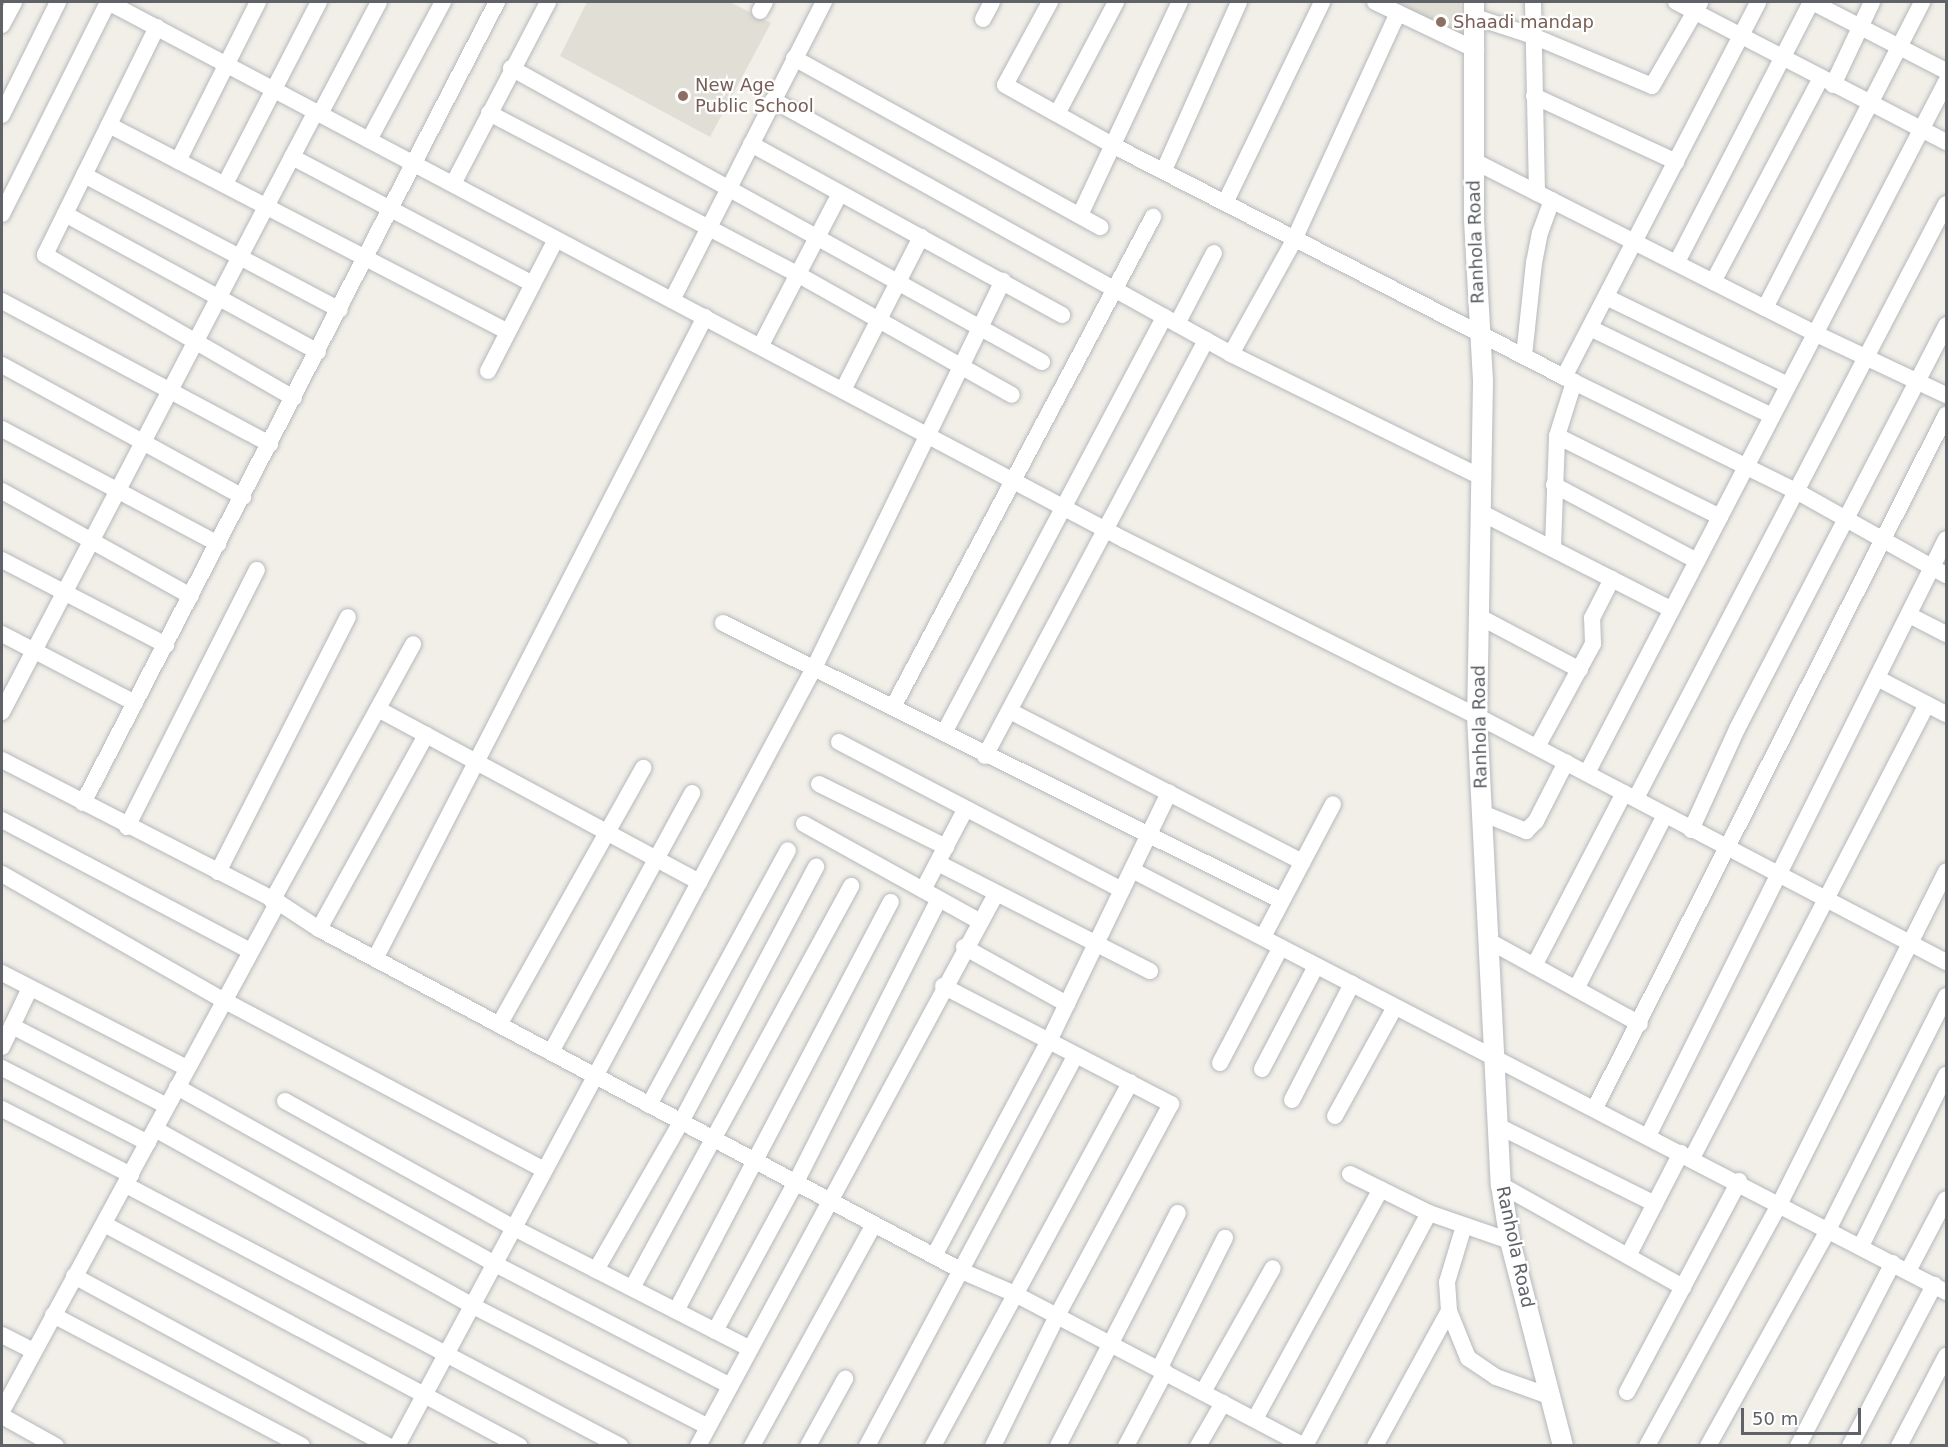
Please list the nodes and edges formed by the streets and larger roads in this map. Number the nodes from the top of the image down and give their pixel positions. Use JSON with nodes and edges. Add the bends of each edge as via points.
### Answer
{"nodes":[{"id":1,"x":14,"y":2,"type":"edge"},
{"id":2,"x":58,"y":2,"type":"edge"},
{"id":3,"x":108,"y":2,"type":"edge"},
{"id":4,"x":258,"y":2,"type":"edge"},
{"id":5,"x":319,"y":2,"type":"edge"},
{"id":6,"x":379,"y":2,"type":"edge"},
{"id":7,"x":443,"y":2,"type":"edge"},
{"id":8,"x":497,"y":2,"type":"edge"},
{"id":9,"x":548,"y":2,"type":"edge"},
{"id":10,"x":824,"y":2,"type":"edge"},
{"id":11,"x":992,"y":2,"type":"edge"},
{"id":12,"x":1050,"y":2,"type":"edge"},
{"id":13,"x":1116,"y":2,"type":"edge"},
{"id":14,"x":1180,"y":2,"type":"edge"},
{"id":15,"x":1239,"y":2,"type":"edge"},
{"id":16,"x":1322,"y":2,"type":"edge"},
{"id":17,"x":1375,"y":2,"type":"edge"},
{"id":18,"x":1533,"y":2,"type":"edge"},
{"id":19,"x":1676,"y":2,"type":"edge"},
{"id":20,"x":1758,"y":2,"type":"edge"},
{"id":21,"x":1812,"y":2,"type":"edge"},
{"id":22,"x":1872,"y":2,"type":"edge"},
{"id":23,"x":1922,"y":2,"type":"edge"},
{"id":24,"x":128,"y":6,"type":"edge"},
{"id":25,"x":1698,"y":6,"type":"edge"},
{"id":26,"x":1474,"y":9,"type":"edge"},
{"id":27,"x":1398,"y":13,"type":"junction"},
{"id":28,"x":983,"y":19,"type":"dead end"},
{"id":29,"x":2,"y":25,"type":"edge"},
{"id":30,"x":1860,"y":26,"type":"junction"},
{"id":31,"x":157,"y":27,"type":"junction"},
{"id":32,"x":1533,"y":36,"type":"junction"},
{"id":33,"x":1741,"y":36,"type":"junction"},
{"id":34,"x":1899,"y":46,"type":"junction"},
{"id":35,"x":1476,"y":50,"type":"junction"},
{"id":36,"x":794,"y":58,"type":"junction"},
{"id":37,"x":1781,"y":58,"type":"junction"},
{"id":38,"x":226,"y":64,"type":"junction"},
{"id":39,"x":511,"y":68,"type":"junction"},
{"id":40,"x":1947,"y":71,"type":"edge"},
{"id":41,"x":1827,"y":82,"type":"junction"},
{"id":42,"x":1947,"y":82,"type":"edge"},
{"id":43,"x":273,"y":89,"type":"junction"},
{"id":44,"x":1534,"y":96,"type":"junction"},
{"id":45,"x":773,"y":100,"type":"junction"},
{"id":46,"x":1870,"y":103,"type":"junction"},
{"id":47,"x":318,"y":113,"type":"junction"},
{"id":48,"x":489,"y":113,"type":"junction"},
{"id":49,"x":1057,"y":114,"type":"junction"},
{"id":50,"x":2,"y":115,"type":"edge"},
{"id":51,"x":109,"y":125,"type":"junction"},
{"id":52,"x":1923,"y":130,"type":"junction"},
{"id":53,"x":369,"y":140,"type":"junction"},
{"id":54,"x":1947,"y":142,"type":"edge"},
{"id":55,"x":751,"y":144,"type":"junction"},
{"id":56,"x":1114,"y":146,"type":"junction"},
{"id":57,"x":292,"y":157,"type":"junction"},
{"id":58,"x":178,"y":161,"type":"junction"},
{"id":59,"x":1474,"y":161,"type":"junction"},
{"id":60,"x":1676,"y":162,"type":"junction"},
{"id":61,"x":414,"y":163,"type":"junction"},
{"id":62,"x":1164,"y":170,"type":"junction"},
{"id":63,"x":84,"y":176,"type":"junction"},
{"id":64,"x":225,"y":184,"type":"junction"},
{"id":65,"x":453,"y":184,"type":"junction"},
{"id":66,"x":728,"y":189,"type":"junction"},
{"id":67,"x":840,"y":194,"type":"junction"},
{"id":68,"x":1544,"y":196,"type":"junction"},
{"id":69,"x":1226,"y":201,"type":"junction"},
{"id":70,"x":1947,"y":204,"type":"edge"},
{"id":71,"x":267,"y":206,"type":"junction"},
{"id":72,"x":390,"y":209,"type":"junction"},
{"id":73,"x":2,"y":214,"type":"edge"},
{"id":74,"x":65,"y":214,"type":"junction"},
{"id":75,"x":1080,"y":215,"type":"junction"},
{"id":76,"x":1153,"y":217,"type":"dead end"},
{"id":77,"x":1100,"y":227,"type":"dead end"},
{"id":78,"x":710,"y":229,"type":"junction"},
{"id":79,"x":921,"y":237,"type":"junction"},
{"id":80,"x":818,"y":238,"type":"junction"},
{"id":81,"x":1294,"y":238,"type":"junction"},
{"id":82,"x":556,"y":239,"type":"junction"},
{"id":83,"x":1635,"y":242,"type":"junction"},
{"id":84,"x":1214,"y":253,"type":"dead end"},
{"id":85,"x":365,"y":257,"type":"junction"},
{"id":86,"x":240,"y":259,"type":"junction"},
{"id":87,"x":1677,"y":262,"type":"junction"},
{"id":88,"x":799,"y":275,"type":"junction"},
{"id":89,"x":1003,"y":281,"type":"junction"},
{"id":90,"x":899,"y":282,"type":"junction"},
{"id":91,"x":1713,"y":282,"type":"junction"},
{"id":92,"x":533,"y":284,"type":"junction"},
{"id":93,"x":1116,"y":291,"type":"junction"},
{"id":94,"x":1606,"y":297,"type":"junction"},
{"id":95,"x":219,"y":298,"type":"junction"},
{"id":96,"x":672,"y":300,"type":"junction"},
{"id":97,"x":2,"y":301,"type":"edge"},
{"id":98,"x":1765,"y":308,"type":"junction"},
{"id":99,"x":340,"y":310,"type":"junction"},
{"id":100,"x":1062,"y":315,"type":"dead end"},
{"id":101,"x":705,"y":317,"type":"junction"},
{"id":102,"x":880,"y":319,"type":"junction"},
{"id":103,"x":1170,"y":320,"type":"junction"},
{"id":104,"x":1947,"y":325,"type":"edge"},
{"id":105,"x":980,"y":327,"type":"junction"},
{"id":106,"x":1590,"y":328,"type":"junction"},
{"id":107,"x":508,"y":332,"type":"junction"},
{"id":108,"x":1480,"y":333,"type":"junction"},
{"id":109,"x":1814,"y":333,"type":"junction"},
{"id":110,"x":1206,"y":340,"type":"junction"},
{"id":111,"x":197,"y":342,"type":"junction"},
{"id":112,"x":761,"y":345,"type":"junction"},
{"id":113,"x":318,"y":352,"type":"junction"},
{"id":114,"x":1232,"y":354,"type":"junction"},
{"id":115,"x":1524,"y":356,"type":"junction"},
{"id":116,"x":1865,"y":358,"type":"junction"},
{"id":117,"x":1042,"y":362,"type":"dead end"},
{"id":118,"x":2,"y":365,"type":"edge"},
{"id":119,"x":962,"y":367,"type":"junction"},
{"id":120,"x":488,"y":371,"type":"dead end"},
{"id":121,"x":1569,"y":380,"type":"junction"},
{"id":122,"x":1919,"y":381,"type":"junction"},
{"id":123,"x":1788,"y":385,"type":"junction"},
{"id":124,"x":843,"y":390,"type":"junction"},
{"id":125,"x":171,"y":391,"type":"junction"},
{"id":126,"x":1947,"y":394,"type":"edge"},
{"id":127,"x":1012,"y":395,"type":"dead end"},
{"id":128,"x":294,"y":398,"type":"junction"},
{"id":129,"x":1772,"y":416,"type":"junction"},
{"id":130,"x":1947,"y":416,"type":"edge"},
{"id":131,"x":2,"y":429,"type":"edge"},
{"id":132,"x":928,"y":436,"type":"junction"},
{"id":133,"x":1557,"y":436,"type":"junction"},
{"id":134,"x":144,"y":442,"type":"junction"},
{"id":135,"x":270,"y":444,"type":"junction"},
{"id":136,"x":1747,"y":466,"type":"junction"},
{"id":137,"x":1483,"y":478,"type":"junction"},
{"id":138,"x":1015,"y":482,"type":"junction"},
{"id":139,"x":1554,"y":485,"type":"junction"},
{"id":140,"x":2,"y":491,"type":"edge"},
{"id":141,"x":118,"y":491,"type":"junction"},
{"id":142,"x":1798,"y":492,"type":"junction"},
{"id":143,"x":243,"y":497,"type":"junction"},
{"id":144,"x":1063,"y":507,"type":"junction"},
{"id":145,"x":1482,"y":513,"type":"junction"},
{"id":146,"x":1720,"y":517,"type":"junction"},
{"id":147,"x":1849,"y":519,"type":"junction"},
{"id":148,"x":1106,"y":530,"type":"junction"},
{"id":149,"x":1947,"y":539,"type":"edge"},
{"id":150,"x":92,"y":540,"type":"junction"},
{"id":151,"x":1883,"y":541,"type":"junction"},
{"id":152,"x":218,"y":544,"type":"junction"},
{"id":153,"x":1553,"y":547,"type":"junction"},
{"id":154,"x":2,"y":560,"type":"edge"},
{"id":155,"x":1697,"y":561,"type":"junction"},
{"id":156,"x":257,"y":570,"type":"dead end"},
{"id":157,"x":1939,"y":571,"type":"edge"},
{"id":158,"x":1612,"y":579,"type":"junction"},
{"id":159,"x":64,"y":593,"type":"junction"},
{"id":160,"x":191,"y":596,"type":"junction"},
{"id":161,"x":1672,"y":610,"type":"junction"},
{"id":162,"x":1909,"y":615,"type":"junction"},
{"id":163,"x":348,"y":617,"type":"dead end"},
{"id":164,"x":1480,"y":617,"type":"junction"},
{"id":165,"x":723,"y":623,"type":"dead end"},
{"id":166,"x":2,"y":634,"type":"edge"},
{"id":167,"x":1947,"y":634,"type":"edge"},
{"id":168,"x":413,"y":644,"type":"dead end"},
{"id":169,"x":166,"y":645,"type":"junction"},
{"id":170,"x":33,"y":650,"type":"junction"},
{"id":171,"x":814,"y":668,"type":"junction"},
{"id":172,"x":1580,"y":670,"type":"junction"},
{"id":173,"x":1877,"y":678,"type":"junction"},
{"id":174,"x":3,"y":703,"type":"edge"},
{"id":175,"x":135,"y":703,"type":"junction"},
{"id":176,"x":1928,"y":704,"type":"junction"},
{"id":177,"x":893,"y":707,"type":"junction"},
{"id":178,"x":378,"y":709,"type":"junction"},
{"id":179,"x":1010,"y":711,"type":"junction"},
{"id":180,"x":1947,"y":714,"type":"edge"},
{"id":181,"x":1477,"y":716,"type":"junction"},
{"id":182,"x":944,"y":733,"type":"junction"},
{"id":183,"x":426,"y":735,"type":"junction"},
{"id":184,"x":839,"y":742,"type":"dead end"},
{"id":185,"x":1537,"y":747,"type":"junction"},
{"id":186,"x":985,"y":756,"type":"junction"},
{"id":187,"x":2,"y":760,"type":"edge"},
{"id":188,"x":1566,"y":762,"type":"junction"},
{"id":189,"x":477,"y":764,"type":"junction"},
{"id":190,"x":644,"y":768,"type":"dead end"},
{"id":191,"x":1587,"y":772,"type":"junction"},
{"id":192,"x":819,"y":784,"type":"dead end"},
{"id":193,"x":692,"y":793,"type":"dead end"},
{"id":194,"x":1169,"y":793,"type":"junction"},
{"id":195,"x":1630,"y":795,"type":"junction"},
{"id":196,"x":83,"y":803,"type":"junction"},
{"id":197,"x":1333,"y":804,"type":"dead end"},
{"id":198,"x":964,"y":810,"type":"junction"},
{"id":199,"x":1482,"y":813,"type":"junction"},
{"id":200,"x":1665,"y":815,"type":"junction"},
{"id":201,"x":2,"y":820,"type":"edge"},
{"id":202,"x":804,"y":824,"type":"dead end"},
{"id":203,"x":127,"y":827,"type":"junction"},
{"id":204,"x":1691,"y":830,"type":"junction"},
{"id":205,"x":607,"y":835,"type":"junction"},
{"id":206,"x":1149,"y":835,"type":"junction"},
{"id":207,"x":946,"y":847,"type":"junction"},
{"id":208,"x":788,"y":850,"type":"dead end"},
{"id":209,"x":1729,"y":850,"type":"junction"},
{"id":210,"x":656,"y":860,"type":"junction"},
{"id":211,"x":1302,"y":862,"type":"junction"},
{"id":212,"x":938,"y":863,"type":"junction"},
{"id":213,"x":816,"y":867,"type":"dead end"},
{"id":214,"x":1132,"y":870,"type":"junction"},
{"id":215,"x":1947,"y":871,"type":"edge"},
{"id":216,"x":218,"y":872,"type":"junction"},
{"id":217,"x":2,"y":874,"type":"edge"},
{"id":218,"x":1777,"y":876,"type":"junction"},
{"id":219,"x":699,"y":882,"type":"junction"},
{"id":220,"x":851,"y":886,"type":"dead end"},
{"id":221,"x":923,"y":890,"type":"junction"},
{"id":222,"x":1122,"y":890,"type":"junction"},
{"id":223,"x":996,"y":894,"type":"junction"},
{"id":224,"x":939,"y":899,"type":"junction"},
{"id":225,"x":1824,"y":900,"type":"junction"},
{"id":226,"x":1282,"y":901,"type":"junction"},
{"id":227,"x":275,"y":902,"type":"junction"},
{"id":228,"x":891,"y":902,"type":"dead end"},
{"id":229,"x":980,"y":921,"type":"junction"},
{"id":230,"x":319,"y":929,"type":"junction"},
{"id":231,"x":1263,"y":937,"type":"junction"},
{"id":232,"x":1489,"y":941,"type":"junction"},
{"id":233,"x":1909,"y":943,"type":"junction"},
{"id":234,"x":1096,"y":944,"type":"junction"},
{"id":235,"x":964,"y":947,"type":"junction"},
{"id":236,"x":1281,"y":947,"type":"junction"},
{"id":237,"x":250,"y":951,"type":"junction"},
{"id":238,"x":375,"y":959,"type":"junction"},
{"id":239,"x":1947,"y":962,"type":"edge"},
{"id":240,"x":1316,"y":966,"type":"junction"},
{"id":241,"x":1534,"y":966,"type":"junction"},
{"id":242,"x":1150,"y":971,"type":"dead end"},
{"id":243,"x":2,"y":973,"type":"edge"},
{"id":244,"x":1352,"y":984,"type":"junction"},
{"id":245,"x":943,"y":986,"type":"junction"},
{"id":246,"x":30,"y":988,"type":"junction"},
{"id":247,"x":1576,"y":989,"type":"junction"},
{"id":248,"x":1947,"y":996,"type":"edge"},
{"id":249,"x":225,"y":1001,"type":"junction"},
{"id":250,"x":1067,"y":1004,"type":"junction"},
{"id":251,"x":1395,"y":1007,"type":"junction"},
{"id":252,"x":1640,"y":1024,"type":"junction"},
{"id":253,"x":499,"y":1025,"type":"junction"},
{"id":254,"x":6,"y":1033,"type":"edge"},
{"id":255,"x":1049,"y":1041,"type":"junction"},
{"id":256,"x":551,"y":1052,"type":"junction"},
{"id":257,"x":1076,"y":1055,"type":"junction"},
{"id":258,"x":1496,"y":1059,"type":"junction"},
{"id":259,"x":1220,"y":1063,"type":"dead end"},
{"id":260,"x":2,"y":1068,"type":"edge"},
{"id":261,"x":188,"y":1068,"type":"junction"},
{"id":262,"x":1262,"y":1069,"type":"dead end"},
{"id":263,"x":594,"y":1075,"type":"junction"},
{"id":264,"x":1947,"y":1075,"type":"edge"},
{"id":265,"x":1131,"y":1082,"type":"junction"},
{"id":266,"x":177,"y":1087,"type":"junction"},
{"id":267,"x":1292,"y":1100,"type":"dead end"},
{"id":268,"x":285,"y":1101,"type":"dead end"},
{"id":269,"x":650,"y":1105,"type":"junction"},
{"id":270,"x":167,"y":1106,"type":"junction"},
{"id":271,"x":1595,"y":1108,"type":"junction"},
{"id":272,"x":2,"y":1110,"type":"edge"},
{"id":273,"x":1335,"y":1116,"type":"dead end"},
{"id":274,"x":681,"y":1122,"type":"junction"},
{"id":275,"x":1498,"y":1126,"type":"junction"},
{"id":276,"x":151,"y":1136,"type":"junction"},
{"id":277,"x":1648,"y":1136,"type":"junction"},
{"id":278,"x":715,"y":1139,"type":"junction"},
{"id":279,"x":1687,"y":1155,"type":"junction"},
{"id":280,"x":753,"y":1160,"type":"junction"},
{"id":281,"x":544,"y":1170,"type":"junction"},
{"id":282,"x":1350,"y":1174,"type":"dead end"},
{"id":283,"x":128,"y":1180,"type":"junction"},
{"id":284,"x":1739,"y":1181,"type":"junction"},
{"id":285,"x":796,"y":1182,"type":"junction"},
{"id":286,"x":1501,"y":1185,"type":"junction"},
{"id":287,"x":1381,"y":1189,"type":"junction"},
{"id":288,"x":1947,"y":1199,"type":"edge"},
{"id":289,"x":831,"y":1201,"type":"junction"},
{"id":290,"x":1779,"y":1203,"type":"junction"},
{"id":291,"x":1655,"y":1204,"type":"junction"},
{"id":292,"x":1178,"y":1213,"type":"dead end"},
{"id":293,"x":1429,"y":1214,"type":"junction"},
{"id":294,"x":104,"y":1224,"type":"junction"},
{"id":295,"x":874,"y":1224,"type":"junction"},
{"id":296,"x":1464,"y":1226,"type":"junction"},
{"id":297,"x":514,"y":1228,"type":"junction"},
{"id":298,"x":1828,"y":1230,"type":"junction"},
{"id":299,"x":1225,"y":1238,"type":"dead end"},
{"id":300,"x":1510,"y":1241,"type":"junction"},
{"id":301,"x":1861,"y":1246,"type":"junction"},
{"id":302,"x":934,"y":1256,"type":"junction"},
{"id":303,"x":1628,"y":1256,"type":"junction"},
{"id":304,"x":495,"y":1264,"type":"junction"},
{"id":305,"x":1901,"y":1267,"type":"junction"},
{"id":306,"x":1273,"y":1268,"type":"dead end"},
{"id":307,"x":596,"y":1270,"type":"junction"},
{"id":308,"x":964,"y":1272,"type":"junction"},
{"id":309,"x":75,"y":1276,"type":"junction"},
{"id":310,"x":1683,"y":1287,"type":"junction"},
{"id":311,"x":632,"y":1288,"type":"junction"},
{"id":312,"x":1940,"y":1288,"type":"edge"},
{"id":313,"x":1015,"y":1294,"type":"junction"},
{"id":314,"x":473,"y":1306,"type":"junction"},
{"id":315,"x":675,"y":1311,"type":"junction"},
{"id":316,"x":1449,"y":1311,"type":"junction"},
{"id":317,"x":53,"y":1315,"type":"junction"},
{"id":318,"x":1057,"y":1316,"type":"junction"},
{"id":319,"x":715,"y":1331,"type":"junction"},
{"id":320,"x":2,"y":1335,"type":"edge"},
{"id":321,"x":1110,"y":1344,"type":"junction"},
{"id":322,"x":750,"y":1349,"type":"junction"},
{"id":323,"x":33,"y":1351,"type":"junction"},
{"id":324,"x":447,"y":1356,"type":"junction"},
{"id":325,"x":1947,"y":1356,"type":"edge"},
{"id":326,"x":1162,"y":1371,"type":"junction"},
{"id":327,"x":845,"y":1379,"type":"dead end"},
{"id":328,"x":730,"y":1386,"type":"junction"},
{"id":329,"x":6,"y":1391,"type":"edge"},
{"id":330,"x":1203,"y":1392,"type":"junction"},
{"id":331,"x":1628,"y":1392,"type":"dead end"},
{"id":332,"x":425,"y":1395,"type":"junction"},
{"id":333,"x":1552,"y":1397,"type":"junction"},
{"id":334,"x":1223,"y":1403,"type":"junction"},
{"id":335,"x":2,"y":1411,"type":"edge"},
{"id":336,"x":2,"y":1416,"type":"edge"},
{"id":337,"x":1255,"y":1419,"type":"junction"},
{"id":338,"x":708,"y":1427,"type":"junction"},
{"id":339,"x":56,"y":1446,"type":"edge"},
{"id":340,"x":302,"y":1446,"type":"edge"},
{"id":341,"x":389,"y":1446,"type":"edge"},
{"id":342,"x":397,"y":1446,"type":"edge"},
{"id":343,"x":519,"y":1446,"type":"edge"},
{"id":344,"x":620,"y":1446,"type":"edge"},
{"id":345,"x":698,"y":1446,"type":"edge"},
{"id":346,"x":752,"y":1446,"type":"edge"},
{"id":347,"x":808,"y":1446,"type":"edge"},
{"id":348,"x":867,"y":1446,"type":"edge"},
{"id":349,"x":933,"y":1446,"type":"edge"},
{"id":350,"x":993,"y":1446,"type":"edge"},
{"id":351,"x":1058,"y":1446,"type":"edge"},
{"id":352,"x":1126,"y":1446,"type":"edge"},
{"id":353,"x":1198,"y":1446,"type":"edge"},
{"id":354,"x":1305,"y":1446,"type":"edge"},
{"id":355,"x":1375,"y":1446,"type":"edge"},
{"id":356,"x":1563,"y":1446,"type":"edge"},
{"id":357,"x":1647,"y":1446,"type":"edge"},
{"id":358,"x":1708,"y":1446,"type":"edge"},
{"id":359,"x":1798,"y":1446,"type":"edge"},
{"id":360,"x":1850,"y":1446,"type":"edge"},
{"id":361,"x":1899,"y":1446,"type":"edge"}],
"edges":[{"from":1,"to":29,"type":"street"},
{"from":2,"to":50,"type":"street"},
{"from":3,"to":24,"type":"street"},
{"from":3,"to":73,"type":"street"},
{"from":4,"to":38,"type":"street"},
{"from":5,"to":43,"type":"street"},
{"from":6,"to":47,"type":"street"},
{"from":7,"to":53,"type":"street"},
{"from":8,"to":61,"type":"street"},
{"from":9,"to":39,"type":"street"},
{"from":10,"to":36,"type":"street"},
{"from":11,"to":28,"type":"street"},
{"from":12,"to":49,"type":"street","via":[[1005,85]]},
{"from":13,"to":49,"type":"street"},
{"from":14,"to":56,"type":"street"},
{"from":15,"to":62,"type":"street"},
{"from":16,"to":69,"type":"street"},
{"from":17,"to":27,"type":"street"},
{"from":18,"to":32,"type":"street"},
{"from":19,"to":25,"type":"street"},
{"from":20,"to":33,"type":"street"},
{"from":21,"to":30,"type":"street"},
{"from":21,"to":37,"type":"street"},
{"from":22,"to":30,"type":"street"},
{"from":23,"to":34,"type":"street"},
{"from":24,"to":31,"type":"street"},
{"from":25,"to":32,"type":"street","via":[[1652,86]]},
{"from":25,"to":33,"type":"street"},
{"from":26,"to":32,"type":"street"},
{"from":26,"to":35,"type":"street","name":"Ranhola Road"},
{"from":27,"to":35,"type":"street"},
{"from":27,"to":81,"type":"street"},
{"from":30,"to":34,"type":"street"},
{"from":30,"to":41,"type":"street"},
{"from":31,"to":38,"type":"street"},
{"from":31,"to":51,"type":"street"},
{"from":32,"to":44,"type":"street"},
{"from":33,"to":37,"type":"street"},
{"from":33,"to":60,"type":"street"},
{"from":34,"to":40,"type":"street"},
{"from":34,"to":46,"type":"street"},
{"from":35,"to":59,"type":"street","name":"Ranhola Road"},
{"from":36,"to":45,"type":"street"},
{"from":36,"to":75,"type":"street"},
{"from":37,"to":41,"type":"street"},
{"from":37,"to":87,"type":"street"},
{"from":38,"to":43,"type":"street"},
{"from":38,"to":58,"type":"street"},
{"from":39,"to":48,"type":"street"},
{"from":39,"to":66,"type":"street"},
{"from":41,"to":46,"type":"street"},
{"from":41,"to":91,"type":"street"},
{"from":42,"to":52,"type":"street"},
{"from":43,"to":47,"type":"street"},
{"from":43,"to":64,"type":"street"},
{"from":44,"to":60,"type":"street"},
{"from":44,"to":68,"type":"street"},
{"from":45,"to":55,"type":"street"},
{"from":45,"to":93,"type":"street"},
{"from":46,"to":52,"type":"street"},
{"from":46,"to":98,"type":"street"},
{"from":47,"to":53,"type":"street"},
{"from":47,"to":57,"type":"street"},
{"from":48,"to":65,"type":"street"},
{"from":48,"to":78,"type":"street"},
{"from":49,"to":56,"type":"street"},
{"from":51,"to":58,"type":"street"},
{"from":51,"to":63,"type":"street"},
{"from":52,"to":54,"type":"street"},
{"from":52,"to":109,"type":"street"},
{"from":53,"to":61,"type":"street"},
{"from":55,"to":66,"type":"street"},
{"from":55,"to":67,"type":"street"},
{"from":56,"to":62,"type":"street"},
{"from":56,"to":75,"type":"street"},
{"from":57,"to":71,"type":"street"},
{"from":57,"to":72,"type":"street"},
{"from":58,"to":64,"type":"street"},
{"from":59,"to":68,"type":"street"},
{"from":59,"to":108,"type":"street","name":"Ranhola Road"},
{"from":60,"to":83,"type":"street"},
{"from":61,"to":65,"type":"street"},
{"from":61,"to":72,"type":"street"},
{"from":62,"to":69,"type":"street"},
{"from":63,"to":74,"type":"street"},
{"from":63,"to":86,"type":"street"},
{"from":64,"to":71,"type":"street"},
{"from":65,"to":82,"type":"street"},
{"from":66,"to":78,"type":"street"},
{"from":66,"to":80,"type":"street"},
{"from":67,"to":79,"type":"street"},
{"from":67,"to":80,"type":"street"},
{"from":68,"to":83,"type":"street"},
{"from":68,"to":115,"type":"street"},
{"from":69,"to":81,"type":"street"},
{"from":70,"to":116,"type":"street"},
{"from":71,"to":85,"type":"street"},
{"from":71,"to":86,"type":"street"},
{"from":72,"to":85,"type":"street"},
{"from":72,"to":92,"type":"street"},
{"from":74,"to":95,"type":"street"},
{"from":74,"to":111,"type":"street","via":[[45,255]]},
{"from":75,"to":77,"type":"street"},
{"from":76,"to":93,"type":"street"},
{"from":78,"to":88,"type":"street"},
{"from":78,"to":96,"type":"street"},
{"from":79,"to":89,"type":"street"},
{"from":79,"to":90,"type":"street"},
{"from":80,"to":88,"type":"street"},
{"from":80,"to":90,"type":"street"},
{"from":81,"to":108,"type":"street"},
{"from":81,"to":114,"type":"street"},
{"from":82,"to":92,"type":"street"},
{"from":82,"to":96,"type":"street"},
{"from":83,"to":87,"type":"street"},
{"from":83,"to":94,"type":"street"},
{"from":84,"to":103,"type":"street"},
{"from":85,"to":99,"type":"street"},
{"from":85,"to":107,"type":"street"},
{"from":86,"to":95,"type":"street"},
{"from":86,"to":99,"type":"street"},
{"from":87,"to":91,"type":"street"},
{"from":88,"to":102,"type":"street"},
{"from":88,"to":112,"type":"street"},
{"from":89,"to":100,"type":"street"},
{"from":89,"to":105,"type":"street"},
{"from":90,"to":102,"type":"street"},
{"from":90,"to":105,"type":"street"},
{"from":91,"to":98,"type":"street"},
{"from":92,"to":107,"type":"street"},
{"from":93,"to":103,"type":"street"},
{"from":93,"to":138,"type":"street"},
{"from":94,"to":106,"type":"street"},
{"from":94,"to":123,"type":"street"},
{"from":95,"to":111,"type":"street"},
{"from":95,"to":113,"type":"street"},
{"from":96,"to":101,"type":"street"},
{"from":97,"to":125,"type":"street"},
{"from":98,"to":109,"type":"street"},
{"from":99,"to":113,"type":"street"},
{"from":101,"to":112,"type":"street"},
{"from":101,"to":189,"type":"street"},
{"from":102,"to":119,"type":"street"},
{"from":102,"to":124,"type":"street"},
{"from":103,"to":110,"type":"street"},
{"from":103,"to":144,"type":"street"},
{"from":104,"to":122,"type":"street"},
{"from":105,"to":117,"type":"street"},
{"from":105,"to":119,"type":"street"},
{"from":106,"to":121,"type":"street"},
{"from":106,"to":129,"type":"street"},
{"from":107,"to":120,"type":"street"},
{"from":108,"to":115,"type":"street"},
{"from":108,"to":137,"type":"street","name":"Ranhola Road"},
{"from":109,"to":116,"type":"street"},
{"from":109,"to":123,"type":"street"},
{"from":110,"to":114,"type":"street"},
{"from":110,"to":148,"type":"street"},
{"from":111,"to":125,"type":"street"},
{"from":111,"to":128,"type":"street"},
{"from":112,"to":124,"type":"street"},
{"from":113,"to":128,"type":"street"},
{"from":114,"to":137,"type":"street"},
{"from":115,"to":121,"type":"street"},
{"from":116,"to":122,"type":"street"},
{"from":116,"to":142,"type":"street"},
{"from":118,"to":134,"type":"street"},
{"from":119,"to":127,"type":"street"},
{"from":119,"to":132,"type":"street"},
{"from":121,"to":133,"type":"street"},
{"from":121,"to":136,"type":"street"},
{"from":122,"to":126,"type":"street"},
{"from":122,"to":147,"type":"street"},
{"from":123,"to":129,"type":"street"},
{"from":124,"to":132,"type":"street"},
{"from":125,"to":134,"type":"street"},
{"from":125,"to":135,"type":"street"},
{"from":128,"to":135,"type":"street"},
{"from":129,"to":136,"type":"street"},
{"from":130,"to":151,"type":"street"},
{"from":131,"to":141,"type":"street"},
{"from":132,"to":138,"type":"street"},
{"from":132,"to":171,"type":"street"},
{"from":133,"to":139,"type":"street"},
{"from":133,"to":146,"type":"street"},
{"from":134,"to":141,"type":"street"},
{"from":134,"to":143,"type":"street"},
{"from":135,"to":143,"type":"street"},
{"from":136,"to":142,"type":"street"},
{"from":136,"to":146,"type":"street"},
{"from":137,"to":145,"type":"street","name":"Ranhola Road"},
{"from":138,"to":144,"type":"street"},
{"from":138,"to":177,"type":"street"},
{"from":139,"to":153,"type":"street"},
{"from":139,"to":155,"type":"street"},
{"from":140,"to":150,"type":"street"},
{"from":141,"to":150,"type":"street"},
{"from":141,"to":152,"type":"street"},
{"from":142,"to":147,"type":"street"},
{"from":142,"to":195,"type":"street"},
{"from":143,"to":152,"type":"street"},
{"from":144,"to":148,"type":"street"},
{"from":144,"to":182,"type":"street"},
{"from":145,"to":153,"type":"street"},
{"from":145,"to":164,"type":"street","name":"Ranhola Road"},
{"from":146,"to":155,"type":"street"},
{"from":147,"to":151,"type":"street"},
{"from":147,"to":204,"type":"street","via":[[1737,729]]},
{"from":148,"to":179,"type":"street"},
{"from":148,"to":181,"type":"street"},
{"from":149,"to":157,"type":"street"},
{"from":150,"to":159,"type":"street"},
{"from":150,"to":160,"type":"street"},
{"from":151,"to":157,"type":"street"},
{"from":151,"to":209,"type":"street","via":[[1827,657],[1733,833]]},
{"from":152,"to":160,"type":"street"},
{"from":153,"to":158,"type":"street"},
{"from":154,"to":159,"type":"street"},
{"from":155,"to":161,"type":"street"},
{"from":156,"to":203,"type":"street"},
{"from":157,"to":162,"type":"street"},
{"from":158,"to":161,"type":"street"},
{"from":158,"to":172,"type":"street","via":[[1595,608],[1593,644]]},
{"from":159,"to":169,"type":"street"},
{"from":159,"to":170,"type":"street"},
{"from":160,"to":169,"type":"street"},
{"from":161,"to":191,"type":"street"},
{"from":162,"to":167,"type":"street"},
{"from":162,"to":173,"type":"street"},
{"from":163,"to":216,"type":"street"},
{"from":164,"to":172,"type":"street"},
{"from":164,"to":181,"type":"street","name":"Ranhola Road"},
{"from":165,"to":171,"type":"street"},
{"from":166,"to":170,"type":"street"},
{"from":168,"to":178,"type":"street"},
{"from":169,"to":175,"type":"street"},
{"from":170,"to":174,"type":"street"},
{"from":170,"to":175,"type":"street"},
{"from":171,"to":177,"type":"street"},
{"from":171,"to":219,"type":"street"},
{"from":172,"to":185,"type":"street"},
{"from":173,"to":176,"type":"street"},
{"from":173,"to":218,"type":"street"},
{"from":175,"to":196,"type":"street"},
{"from":176,"to":180,"type":"street"},
{"from":176,"to":225,"type":"street"},
{"from":177,"to":182,"type":"street"},
{"from":178,"to":183,"type":"street"},
{"from":178,"to":227,"type":"street"},
{"from":179,"to":186,"type":"street"},
{"from":179,"to":194,"type":"street"},
{"from":181,"to":185,"type":"street"},
{"from":181,"to":199,"type":"street","name":"Ranhola Road"},
{"from":182,"to":186,"type":"street"},
{"from":183,"to":189,"type":"street"},
{"from":183,"to":230,"type":"street"},
{"from":184,"to":198,"type":"street"},
{"from":185,"to":188,"type":"street"},
{"from":186,"to":206,"type":"street"},
{"from":187,"to":196,"type":"street"},
{"from":188,"to":191,"type":"street"},
{"from":188,"to":199,"type":"street","via":[[1532,828],[1519,830]]},
{"from":189,"to":205,"type":"street"},
{"from":189,"to":238,"type":"street"},
{"from":190,"to":205,"type":"street"},
{"from":191,"to":195,"type":"street"},
{"from":192,"to":207,"type":"street"},
{"from":193,"to":210,"type":"street"},
{"from":194,"to":206,"type":"street"},
{"from":194,"to":211,"type":"street"},
{"from":195,"to":200,"type":"street"},
{"from":195,"to":241,"type":"street"},
{"from":196,"to":203,"type":"street"},
{"from":197,"to":211,"type":"street"},
{"from":198,"to":207,"type":"street"},
{"from":198,"to":222,"type":"street"},
{"from":199,"to":232,"type":"street","name":"Ranhola Road"},
{"from":200,"to":204,"type":"street"},
{"from":200,"to":247,"type":"street"},
{"from":201,"to":237,"type":"street"},
{"from":202,"to":221,"type":"street"},
{"from":203,"to":216,"type":"street"},
{"from":204,"to":209,"type":"street"},
{"from":205,"to":210,"type":"street"},
{"from":205,"to":253,"type":"street"},
{"from":206,"to":214,"type":"street"},
{"from":206,"to":226,"type":"street"},
{"from":207,"to":212,"type":"street"},
{"from":208,"to":269,"type":"street"},
{"from":209,"to":218,"type":"street"},
{"from":209,"to":252,"type":"street"},
{"from":210,"to":219,"type":"street"},
{"from":210,"to":256,"type":"street"},
{"from":211,"to":226,"type":"street"},
{"from":212,"to":221,"type":"street"},
{"from":212,"to":223,"type":"street"},
{"from":213,"to":274,"type":"street"},
{"from":214,"to":222,"type":"street"},
{"from":214,"to":231,"type":"street"},
{"from":215,"to":233,"type":"street"},
{"from":216,"to":227,"type":"street"},
{"from":217,"to":249,"type":"street"},
{"from":218,"to":225,"type":"street"},
{"from":218,"to":277,"type":"street"},
{"from":219,"to":263,"type":"street"},
{"from":220,"to":278,"type":"street"},
{"from":221,"to":224,"type":"street"},
{"from":222,"to":234,"type":"street"},
{"from":223,"to":229,"type":"street"},
{"from":223,"to":234,"type":"street"},
{"from":224,"to":229,"type":"street"},
{"from":224,"to":285,"type":"street"},
{"from":225,"to":233,"type":"street"},
{"from":225,"to":279,"type":"street"},
{"from":226,"to":231,"type":"street"},
{"from":227,"to":230,"type":"street"},
{"from":227,"to":237,"type":"street"},
{"from":228,"to":280,"type":"street"},
{"from":229,"to":235,"type":"street"},
{"from":230,"to":238,"type":"street"},
{"from":231,"to":236,"type":"street"},
{"from":232,"to":241,"type":"street"},
{"from":232,"to":258,"type":"street","name":"Ranhola Road"},
{"from":233,"to":239,"type":"street"},
{"from":233,"to":290,"type":"street"},
{"from":234,"to":242,"type":"street"},
{"from":234,"to":250,"type":"street"},
{"from":235,"to":245,"type":"street"},
{"from":235,"to":250,"type":"street"},
{"from":236,"to":240,"type":"street"},
{"from":236,"to":259,"type":"street"},
{"from":237,"to":249,"type":"street"},
{"from":238,"to":253,"type":"street"},
{"from":240,"to":244,"type":"street"},
{"from":240,"to":262,"type":"street"},
{"from":241,"to":247,"type":"street"},
{"from":243,"to":246,"type":"street"},
{"from":244,"to":251,"type":"street"},
{"from":244,"to":267,"type":"street"},
{"from":245,"to":255,"type":"street"},
{"from":245,"to":289,"type":"street"},
{"from":246,"to":254,"type":"street"},
{"from":246,"to":261,"type":"street"},
{"from":247,"to":252,"type":"street"},
{"from":248,"to":298,"type":"street"},
{"from":249,"to":261,"type":"street"},
{"from":249,"to":281,"type":"street"},
{"from":250,"to":255,"type":"street"},
{"from":251,"to":258,"type":"street"},
{"from":251,"to":273,"type":"street"},
{"from":252,"to":271,"type":"street"},
{"from":253,"to":256,"type":"street"},
{"from":254,"to":270,"type":"street"},
{"from":255,"to":257,"type":"street"},
{"from":255,"to":302,"type":"street"},
{"from":256,"to":263,"type":"street"},
{"from":257,"to":265,"type":"street"},
{"from":257,"to":308,"type":"street"},
{"from":258,"to":271,"type":"street"},
{"from":258,"to":275,"type":"street","name":"Ranhola Road"},
{"from":260,"to":276,"type":"street"},
{"from":261,"to":266,"type":"street"},
{"from":263,"to":269,"type":"street"},
{"from":263,"to":281,"type":"street"},
{"from":264,"to":301,"type":"street"},
{"from":265,"to":313,"type":"street"},
{"from":265,"to":318,"type":"street","via":[[1171,1104]]},
{"from":266,"to":270,"type":"street"},
{"from":266,"to":304,"type":"street"},
{"from":268,"to":297,"type":"street"},
{"from":269,"to":274,"type":"street"},
{"from":270,"to":276,"type":"street"},
{"from":271,"to":277,"type":"street"},
{"from":272,"to":283,"type":"street"},
{"from":274,"to":278,"type":"street"},
{"from":274,"to":307,"type":"street"},
{"from":275,"to":286,"type":"street","name":"Ranhola Road"},
{"from":275,"to":291,"type":"street"},
{"from":276,"to":283,"type":"street"},
{"from":276,"to":314,"type":"street"},
{"from":277,"to":279,"type":"street"},
{"from":278,"to":280,"type":"street"},
{"from":278,"to":311,"type":"street"},
{"from":279,"to":284,"type":"street"},
{"from":279,"to":291,"type":"street"},
{"from":280,"to":285,"type":"street"},
{"from":280,"to":315,"type":"street"},
{"from":281,"to":297,"type":"street"},
{"from":282,"to":287,"type":"street"},
{"from":283,"to":294,"type":"street"},
{"from":283,"to":324,"type":"street"},
{"from":284,"to":290,"type":"street"},
{"from":284,"to":310,"type":"street"},
{"from":285,"to":289,"type":"street"},
{"from":285,"to":319,"type":"street"},
{"from":286,"to":300,"type":"street","name":"Ranhola Road"},
{"from":286,"to":303,"type":"street"},
{"from":287,"to":293,"type":"street"},
{"from":287,"to":337,"type":"street"},
{"from":288,"to":305,"type":"street"},
{"from":289,"to":295,"type":"street"},
{"from":289,"to":322,"type":"street"},
{"from":290,"to":298,"type":"street"},
{"from":290,"to":357,"type":"street"},
{"from":291,"to":303,"type":"street"},
{"from":292,"to":321,"type":"street"},
{"from":293,"to":296,"type":"street"},
{"from":293,"to":354,"type":"street"},
{"from":294,"to":309,"type":"street"},
{"from":294,"to":332,"type":"street"},
{"from":295,"to":302,"type":"street"},
{"from":295,"to":346,"type":"street"},
{"from":296,"to":300,"type":"street"},
{"from":296,"to":316,"type":"street","via":[[1447,1282]]},
{"from":297,"to":304,"type":"street"},
{"from":297,"to":307,"type":"street"},
{"from":298,"to":301,"type":"street"},
{"from":298,"to":358,"type":"street"},
{"from":299,"to":326,"type":"street"},
{"from":300,"to":333,"type":"street","name":"Ranhola Road"},
{"from":301,"to":305,"type":"street"},
{"from":302,"to":308,"type":"street"},
{"from":303,"to":310,"type":"street"},
{"from":304,"to":314,"type":"street"},
{"from":304,"to":328,"type":"street"},
{"from":305,"to":312,"type":"street"},
{"from":305,"to":359,"type":"street"},
{"from":306,"to":330,"type":"street"},
{"from":307,"to":311,"type":"street"},
{"from":308,"to":313,"type":"street"},
{"from":308,"to":348,"type":"street"},
{"from":309,"to":317,"type":"street"},
{"from":309,"to":341,"type":"street"},
{"from":310,"to":331,"type":"street"},
{"from":311,"to":315,"type":"street"},
{"from":312,"to":360,"type":"street"},
{"from":313,"to":318,"type":"street"},
{"from":313,"to":349,"type":"street"},
{"from":314,"to":324,"type":"street"},
{"from":314,"to":338,"type":"street"},
{"from":315,"to":319,"type":"street"},
{"from":316,"to":333,"type":"street","via":[[1468,1358],[1481,1370]]},
{"from":316,"to":355,"type":"street"},
{"from":317,"to":323,"type":"street"},
{"from":317,"to":340,"type":"street"},
{"from":318,"to":321,"type":"street"},
{"from":318,"to":350,"type":"street"},
{"from":319,"to":322,"type":"street"},
{"from":320,"to":323,"type":"street"},
{"from":321,"to":326,"type":"street"},
{"from":321,"to":351,"type":"street"},
{"from":322,"to":328,"type":"street"},
{"from":323,"to":329,"type":"street"},
{"from":324,"to":332,"type":"street"},
{"from":324,"to":344,"type":"street"},
{"from":325,"to":361,"type":"street"},
{"from":326,"to":330,"type":"street"},
{"from":326,"to":352,"type":"street"},
{"from":327,"to":347,"type":"street"},
{"from":328,"to":338,"type":"street"},
{"from":329,"to":335,"type":"street"},
{"from":330,"to":334,"type":"street"},
{"from":332,"to":342,"type":"street"},
{"from":332,"to":343,"type":"street"},
{"from":333,"to":356,"type":"street","name":"Ranhola Road"},
{"from":334,"to":337,"type":"street"},
{"from":334,"to":353,"type":"street"},
{"from":336,"to":339,"type":"street"},
{"from":337,"to":354,"type":"street"},
{"from":338,"to":345,"type":"street"}]}
